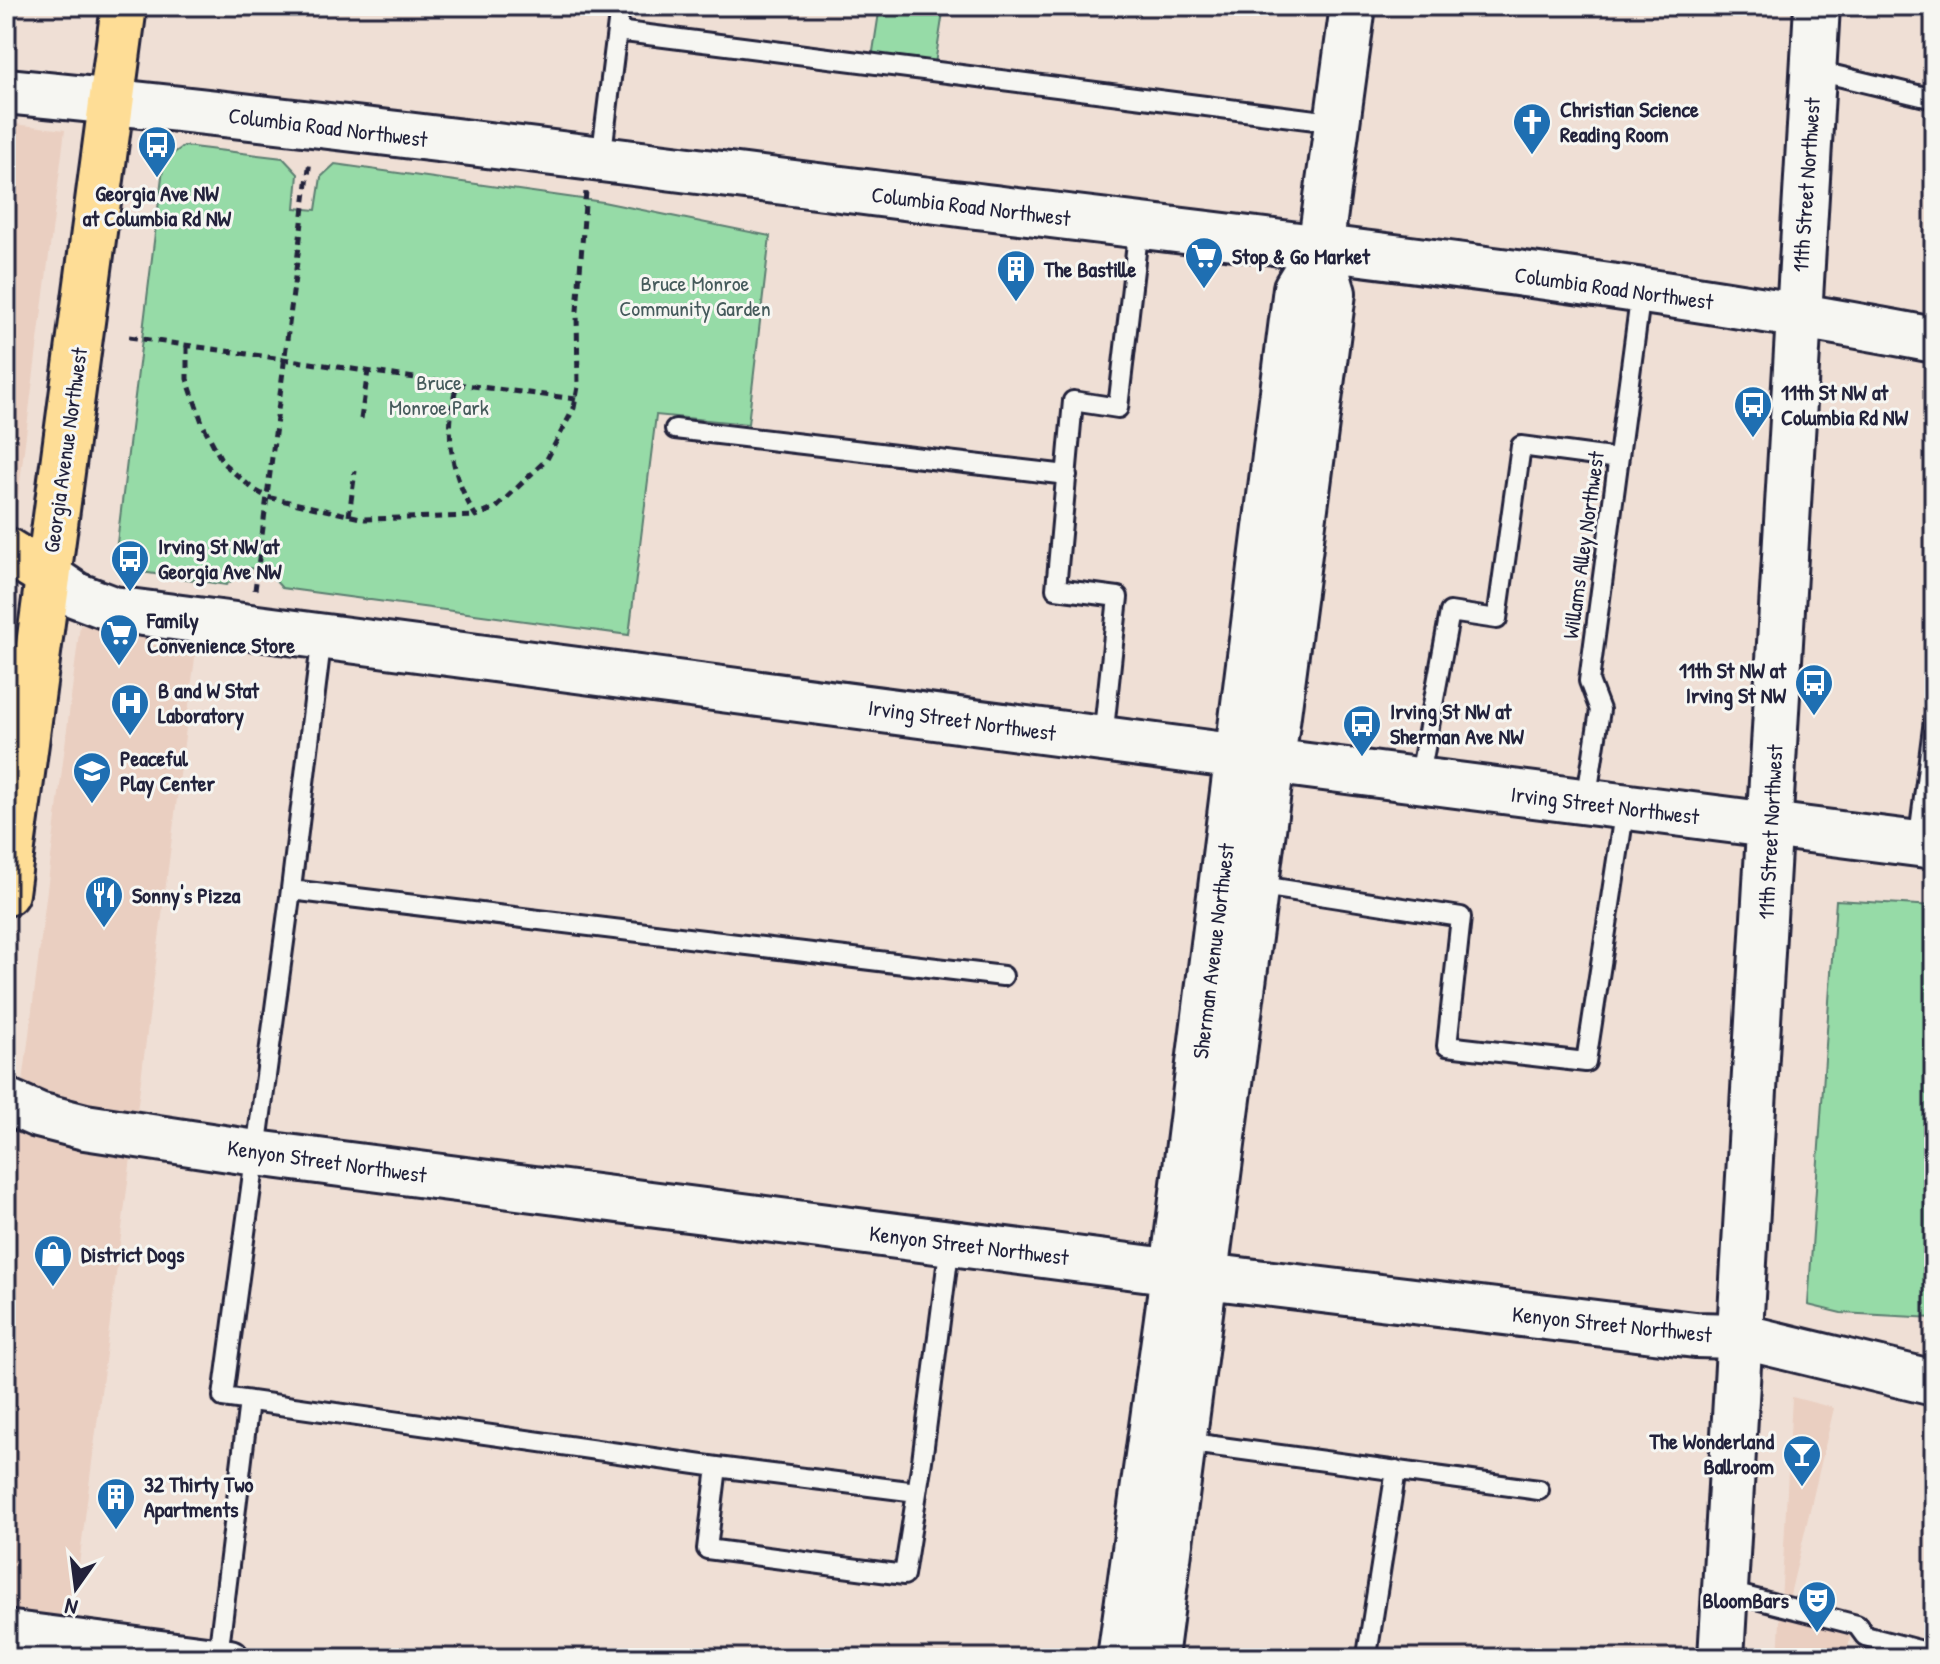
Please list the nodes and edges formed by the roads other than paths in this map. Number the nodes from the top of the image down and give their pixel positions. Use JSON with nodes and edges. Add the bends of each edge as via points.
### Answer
{"nodes":[{"id":1,"x":124,"y":6,"type":"edge"},
{"id":2,"x":620,"y":6,"type":"edge"},
{"id":3,"x":1353,"y":6,"type":"edge"},
{"id":4,"x":1817,"y":6,"type":"edge"},
{"id":5,"x":617,"y":31,"type":"junction"},
{"id":6,"x":1813,"y":70,"type":"junction"},
{"id":7,"x":6,"y":91,"type":"edge"},
{"id":8,"x":1934,"y":99,"type":"edge"},
{"id":9,"x":111,"y":102,"type":"junction"},
{"id":10,"x":1339,"y":123,"type":"junction"},
{"id":11,"x":594,"y":175,"type":"junction"},
{"id":12,"x":1139,"y":226,"type":"junction"},
{"id":13,"x":1320,"y":249,"type":"junction"},
{"id":14,"x":1641,"y":292,"type":"junction"},
{"id":15,"x":1799,"y":314,"type":"junction"},
{"id":16,"x":1934,"y":340,"type":"edge"},
{"id":17,"x":675,"y":429,"type":"dead end"},
{"id":18,"x":1618,"y":459,"type":"junction"},
{"id":19,"x":1067,"y":475,"type":"junction"},
{"id":20,"x":6,"y":550,"type":"edge"},
{"id":21,"x":48,"y":576,"type":"junction"},
{"id":22,"x":322,"y":636,"type":"junction"},
{"id":23,"x":1934,"y":720,"type":"edge"},
{"id":24,"x":1103,"y":739,"type":"junction"},
{"id":25,"x":1254,"y":759,"type":"junction"},
{"id":26,"x":1419,"y":781,"type":"junction"},
{"id":27,"x":1606,"y":805,"type":"junction"},
{"id":28,"x":1770,"y":826,"type":"junction"},
{"id":29,"x":1926,"y":845,"type":"edge"},
{"id":30,"x":1255,"y":885,"type":"junction"},
{"id":31,"x":291,"y":890,"type":"junction"},
{"id":32,"x":6,"y":893,"type":"edge"},
{"id":33,"x":1003,"y":976,"type":"dead end"},
{"id":34,"x":6,"y":1101,"type":"edge"},
{"id":35,"x":256,"y":1153,"type":"junction"},
{"id":36,"x":950,"y":1243,"type":"junction"},
{"id":37,"x":1189,"y":1274,"type":"junction"},
{"id":38,"x":1740,"y":1336,"type":"junction"},
{"id":39,"x":1934,"y":1383,"type":"edge"},
{"id":40,"x":249,"y":1401,"type":"junction"},
{"id":41,"x":1184,"y":1442,"type":"junction"},
{"id":42,"x":717,"y":1467,"type":"junction"},
{"id":43,"x":1396,"y":1470,"type":"junction"},
{"id":44,"x":1539,"y":1490,"type":"dead end"},
{"id":45,"x":917,"y":1492,"type":"junction"},
{"id":46,"x":1725,"y":1591,"type":"junction"},
{"id":47,"x":6,"y":1629,"type":"edge"},
{"id":48,"x":1368,"y":1649,"type":"dead end"},
{"id":49,"x":1934,"y":1654,"type":"edge"},
{"id":50,"x":224,"y":1657,"type":"edge"},
{"id":51,"x":1120,"y":1658,"type":"edge"},
{"id":52,"x":1155,"y":1658,"type":"edge"},
{"id":53,"x":1721,"y":1658,"type":"edge"}],
"edges":[{"from":1,"to":9,"type":"main road","name":"Georgia Avenue Northwest"},
{"from":2,"to":5,"type":"lane"},
{"from":3,"to":10,"type":"main road","name":"Sherman Avenue Northwest"},
{"from":4,"to":6,"type":"main road","name":"11th Street Northwest"},
{"from":5,"to":10,"type":"lane"},
{"from":5,"to":11,"type":"lane"},
{"from":6,"to":8,"type":"lane"},
{"from":6,"to":15,"type":"main road","name":"11th Street Northwest"},
{"from":7,"to":9,"type":"main road","name":"Columbia Road Northwest"},
{"from":9,"to":11,"type":"main road","name":"Columbia Road Northwest"},
{"from":9,"to":21,"type":"main road","name":"Georgia Avenue Northwest"},
{"from":10,"to":13,"type":"main road","name":"Sherman Avenue Northwest"},
{"from":11,"to":12,"type":"main road","name":"Columbia Road Northwest"},
{"from":12,"to":13,"type":"main road","name":"Columbia Road Northwest"},
{"from":12,"to":19,"type":"lane","via":[[1118,408],[1073,401]]},
{"from":13,"to":14,"type":"main road","name":"Columbia Road Northwest"},
{"from":13,"to":25,"type":"main road","name":"Sherman Avenue Northwest","via":[[1333,293]]},
{"from":14,"to":15,"type":"main road","name":"Columbia Road Northwest"},
{"from":14,"to":18,"type":"lane","name":"Willams Alley Northwest"},
{"from":15,"to":16,"type":"main road","name":"Columbia Road Northwest"},
{"from":15,"to":28,"type":"main road","name":"11th Street Northwest"},
{"from":17,"to":19,"type":"lane"},
{"from":18,"to":26,"type":"lane","via":[[1521,446],[1497,619],[1450,612]]},
{"from":18,"to":27,"type":"lane","name":"Willams Alley Northwest","via":[[1589,681],[1600,710]]},
{"from":19,"to":24,"type":"lane","via":[[1056,589],[1118,597]]},
{"from":20,"to":21,"type":"main road","name":"Irving Street Northwest"},
{"from":21,"to":22,"type":"main road","name":"Irving Street Northwest","via":[[107,608]]},
{"from":21,"to":32,"type":"main road","name":"Georgia Avenue Northwest"},
{"from":22,"to":24,"type":"main road","name":"Irving Street Northwest"},
{"from":22,"to":31,"type":"lane"},
{"from":23,"to":29,"type":"lane"},
{"from":24,"to":25,"type":"main road","name":"Irving Street Northwest"},
{"from":25,"to":26,"type":"main road","name":"Irving Street Northwest"},
{"from":25,"to":30,"type":"main road","name":"Sherman Avenue Northwest"},
{"from":25,"to":37,"type":"main road","name":"Sherman Avenue Northwest"},
{"from":26,"to":27,"type":"main road","name":"Irving Street Northwest"},
{"from":27,"to":28,"type":"main road","name":"Irving Street Northwest"},
{"from":27,"to":30,"type":"lane","name":"Willams Alley Northwest","via":[[1586,1062],[1447,1046],[1461,917]]},
{"from":28,"to":29,"type":"main road","name":"Irving Street Northwest"},
{"from":28,"to":38,"type":"main road","name":"11th Street Northwest"},
{"from":30,"to":37,"type":"main road","name":"Sherman Avenue Northwest"},
{"from":31,"to":33,"type":"lane"},
{"from":31,"to":35,"type":"lane"},
{"from":34,"to":35,"type":"main road","name":"Kenyon Street Northwest","via":[[85,1127]]},
{"from":35,"to":36,"type":"main road","name":"Kenyon Street Northwest"},
{"from":35,"to":40,"type":"lane","via":[[223,1397]]},
{"from":36,"to":37,"type":"main road","name":"Kenyon Street Northwest"},
{"from":36,"to":45,"type":"lane"},
{"from":37,"to":38,"type":"main road","name":"Kenyon Street Northwest","via":[[1695,1335]]},
{"from":37,"to":41,"type":"main road","name":"Sherman Avenue Northwest"},
{"from":37,"to":51,"type":"main road","name":"Sherman Avenue Northwest"},
{"from":38,"to":39,"type":"main road","name":"Kenyon Street Northwest"},
{"from":38,"to":46,"type":"main road","name":"11th Street Northwest"},
{"from":40,"to":42,"type":"lane"},
{"from":40,"to":50,"type":"lane"},
{"from":41,"to":43,"type":"lane"},
{"from":41,"to":52,"type":"main road","name":"Sherman Avenue Northwest"},
{"from":42,"to":45,"type":"lane"},
{"from":42,"to":45,"type":"lane","via":[[707,1549],[904,1575]]},
{"from":43,"to":44,"type":"lane"},
{"from":43,"to":48,"type":"lane"},
{"from":46,"to":49,"type":"lane","via":[[1857,1625],[1865,1636]]},
{"from":46,"to":53,"type":"main road","name":"11th Street Northwest"},
{"from":47,"to":50,"type":"street"}]}
